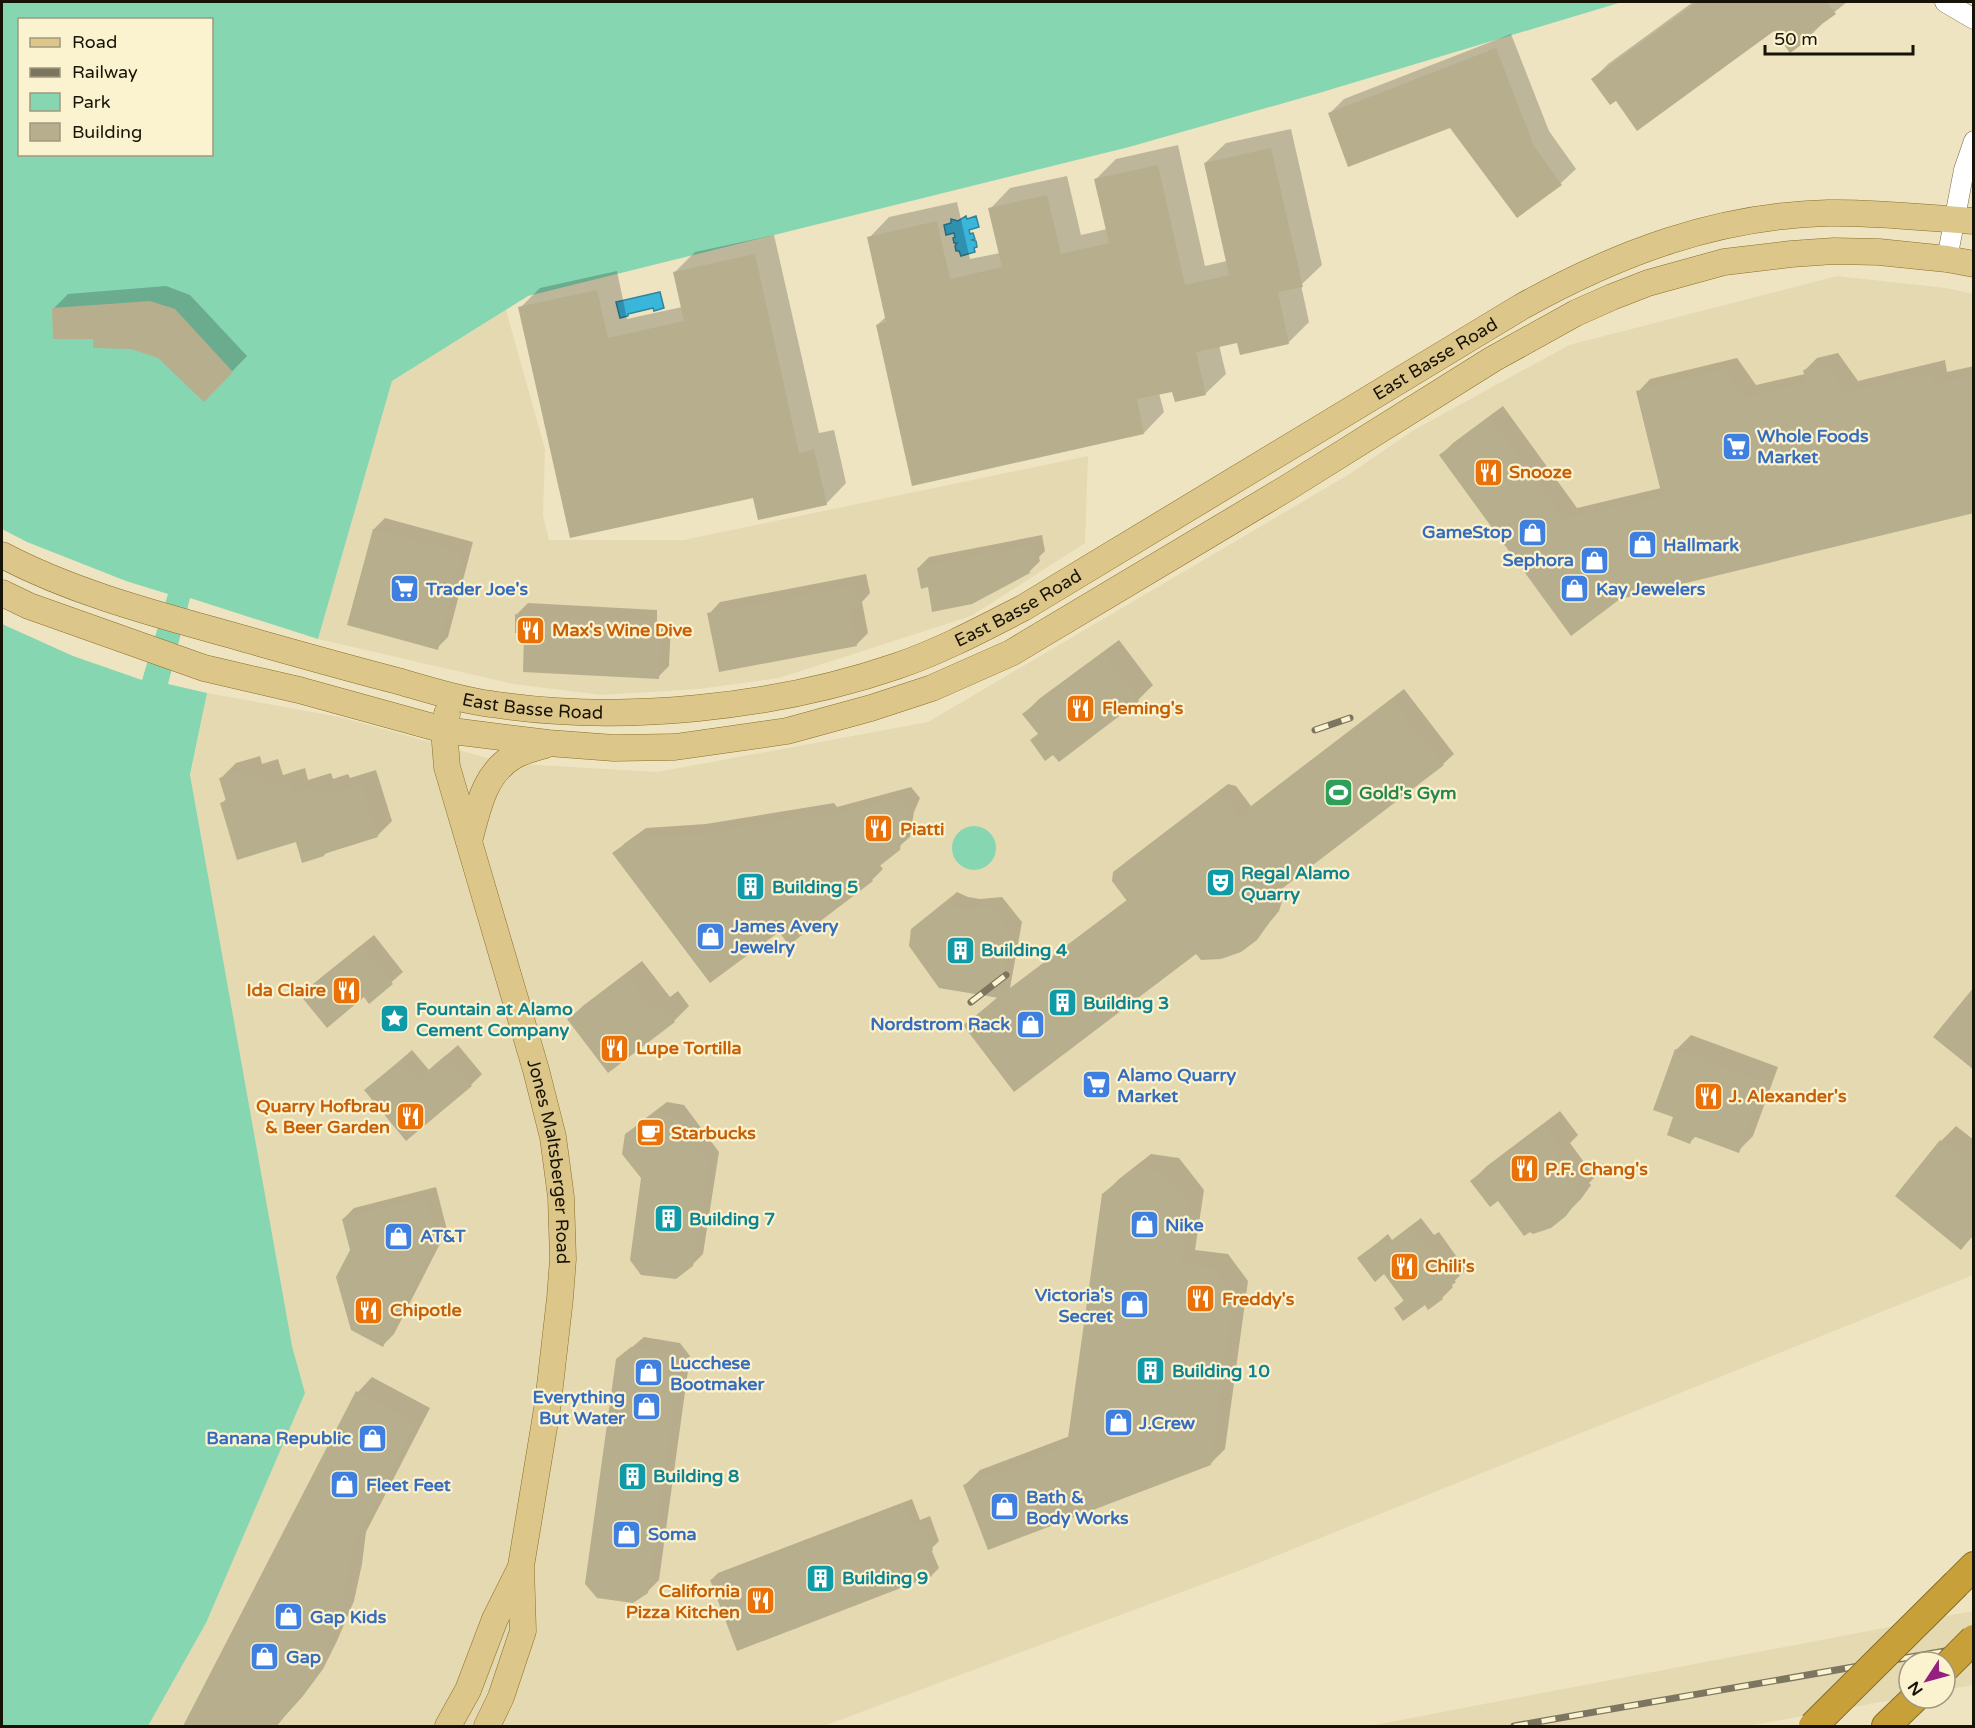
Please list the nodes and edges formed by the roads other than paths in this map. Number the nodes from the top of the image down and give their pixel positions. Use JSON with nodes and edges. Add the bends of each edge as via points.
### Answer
{"nodes":[{"id":1,"x":1945,"y":2,"type":"edge"},
{"id":2,"x":1974,"y":19,"type":"edge"},
{"id":3,"x":1974,"y":141,"type":"edge"},
{"id":4,"x":1964,"y":221,"type":"edge"},
{"id":5,"x":1947,"y":259,"type":"junction"},
{"id":6,"x":1974,"y":264,"type":"edge"},
{"id":7,"x":1491,"y":324,"type":"junction"},
{"id":8,"x":1508,"y":351,"type":"junction"},
{"id":9,"x":2,"y":555,"type":"edge"},
{"id":10,"x":2,"y":593,"type":"edge"},
{"id":11,"x":451,"y":696,"type":"junction"},
{"id":12,"x":444,"y":730,"type":"junction"},
{"id":13,"x":548,"y":743,"type":"junction"},
{"id":14,"x":469,"y":841,"type":"junction"},
{"id":15,"x":521,"y":1566,"type":"junction"},
{"id":16,"x":1965,"y":1575,"type":"edge"},
{"id":17,"x":1974,"y":1639,"type":"edge"},
{"id":18,"x":1957,"y":1656,"type":"edge"},
{"id":19,"x":1903,"y":1710,"type":"edge"},
{"id":20,"x":448,"y":1726,"type":"edge"},
{"id":21,"x":487,"y":1726,"type":"edge"},
{"id":22,"x":1813,"y":1726,"type":"edge"},
{"id":23,"x":1886,"y":1726,"type":"edge"}],
"edges":[{"from":1,"to":2,"type":"street"},
{"from":3,"to":4,"type":"street","via":[[1964,170]]},
{"from":4,"to":5,"type":"street"},
{"from":4,"to":7,"type":"main road","name":"East Basse Road","via":[[1884,213],[1827,213],[1739,223],[1636,251],[1564,283]]},
{"from":5,"to":6,"type":"main road","name":"East Basse Road"},
{"from":5,"to":8,"type":"main road","name":"East Basse Road","via":[[1834,251],[1724,262],[1612,297]]},
{"from":7,"to":8,"type":"main road"},
{"from":7,"to":11,"type":"main road","name":"East Basse Road","via":[[1023,608],[964,639],[897,666],[817,689],[720,707],[630,713],[556,710],[492,705]]},
{"from":8,"to":13,"type":"main road","name":"East Basse Road","via":[[1067,621],[1011,654],[954,679],[832,720],[726,741],[614,748]]},
{"from":9,"to":11,"type":"main road","name":"East Basse Road","via":[[33,572],[137,608]]},
{"from":10,"to":12,"type":"main road","name":"East Basse Road","via":[[204,668]]},
{"from":11,"to":12,"type":"main road","name":"Jones Maltsberger Road"},
{"from":12,"to":13,"type":"main road","name":"East Basse Road"},
{"from":12,"to":14,"type":"main road","name":"Jones Maltsberger Road","via":[[447,767]]},
{"from":13,"to":14,"type":"main road","via":[[514,756],[491,777]]},
{"from":14,"to":15,"type":"main road","name":"Jones Maltsberger Road","via":[[536,1070],[553,1137],[561,1197],[560,1298],[548,1403]]},
{"from":15,"to":20,"type":"main road","name":"Jones Maltsberger Road","via":[[495,1619],[468,1690]]},
{"from":15,"to":21,"type":"main road","name":"Jones Maltsberger Road","via":[[523,1631],[518,1653]]},
{"from":16,"to":22,"type":"highway","bridge":true},
{"from":17,"to":18,"type":"highway","bridge":true},
{"from":19,"to":23,"type":"highway"}]}
